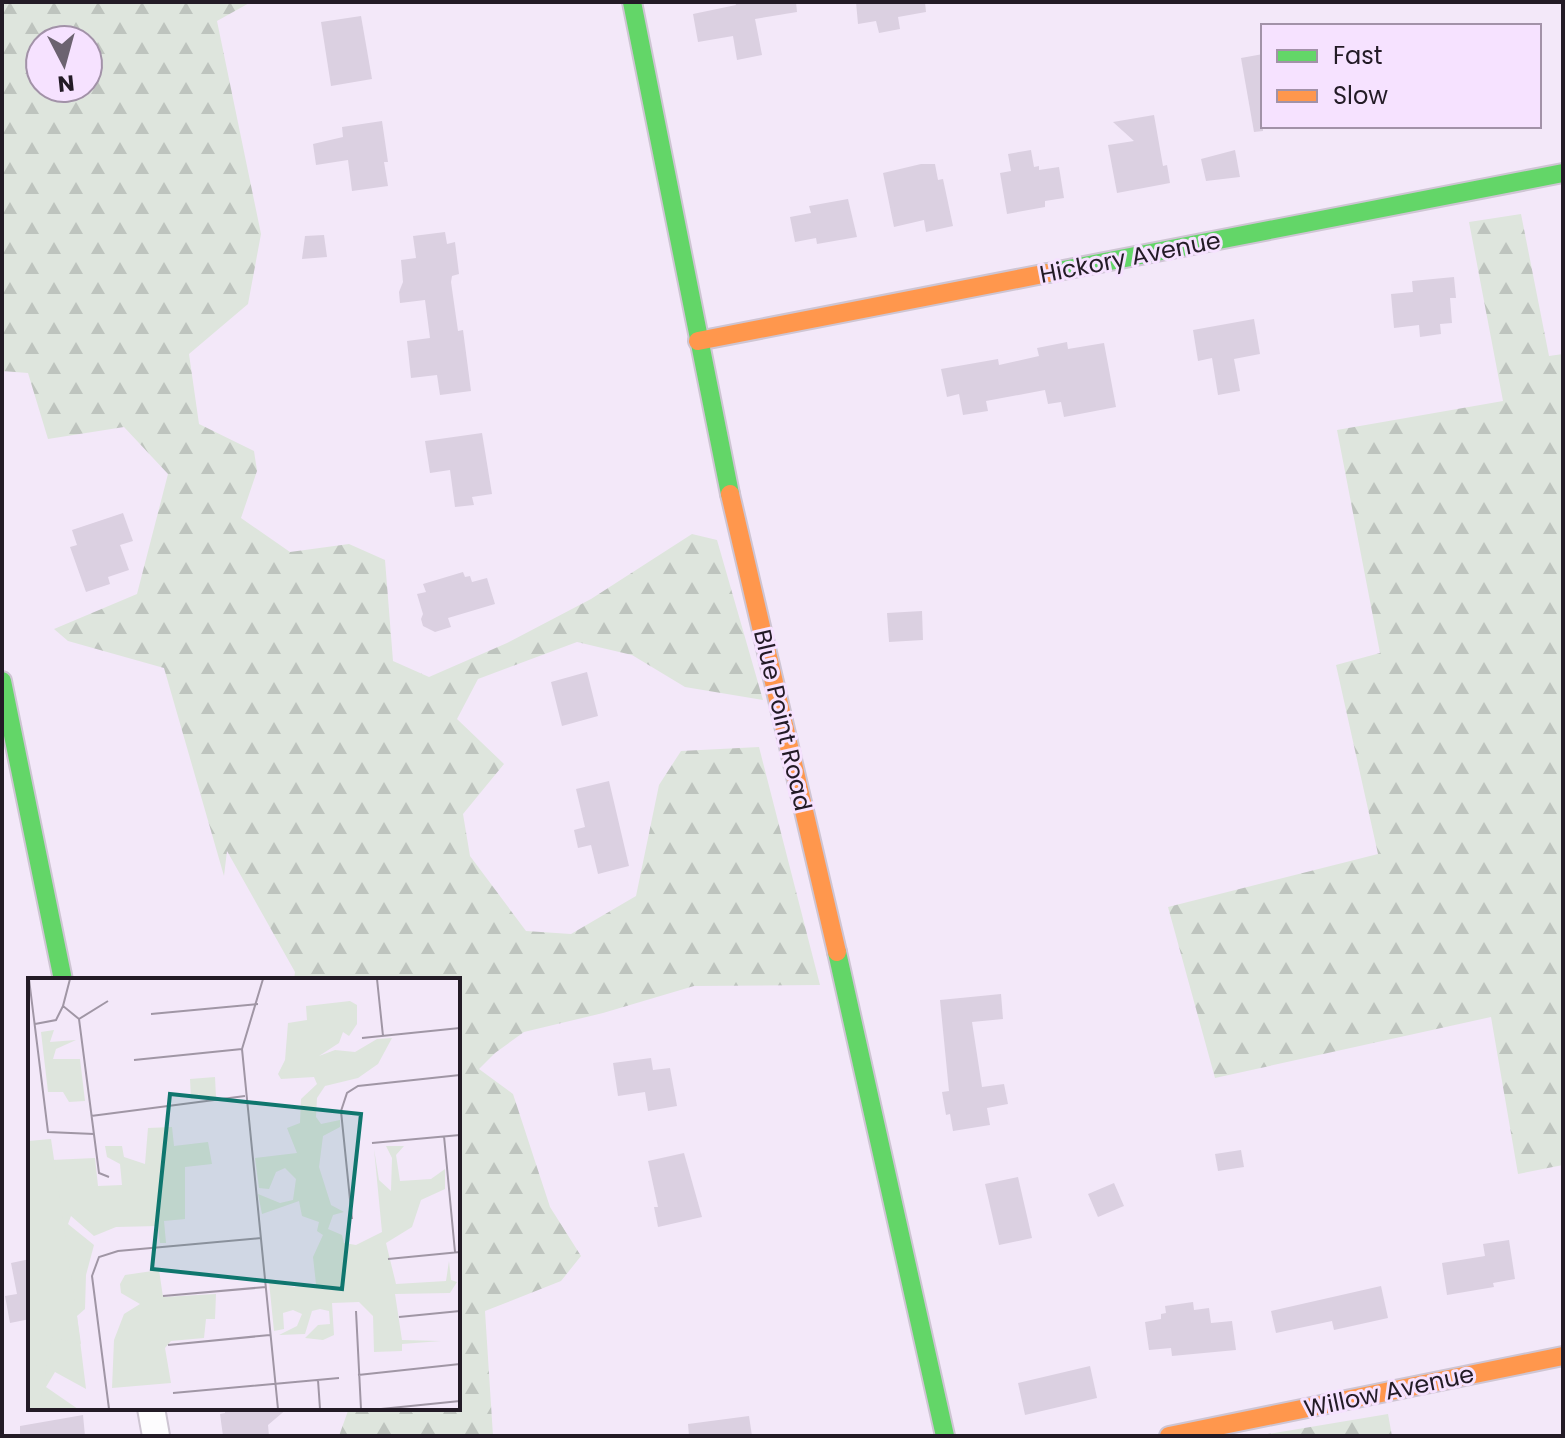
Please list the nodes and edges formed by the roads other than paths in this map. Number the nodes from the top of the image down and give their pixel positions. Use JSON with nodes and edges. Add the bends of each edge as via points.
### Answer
{"nodes":[{"id":1,"x":632,"y":2,"type":"edge"},
{"id":2,"x":1563,"y":173,"type":"edge"},
{"id":3,"x":698,"y":341,"type":"junction"},
{"id":4,"x":2,"y":681,"type":"edge"},
{"id":5,"x":63,"y":978,"type":"edge"},
{"id":6,"x":1563,"y":1356,"type":"edge"},
{"id":7,"x":151,"y":1410,"type":"edge"},
{"id":8,"x":156,"y":1436,"type":"edge"},
{"id":9,"x":945,"y":1436,"type":"edge"},
{"id":10,"x":1169,"y":1436,"type":"edge"}],
"edges":[{"from":1,"to":3,"type":"street","name":"Blue Point Road"},
{"from":2,"to":3,"type":"street","name":"Hickory Avenue"},
{"from":3,"to":9,"type":"street","name":"Blue Point Road"},
{"from":4,"to":5,"type":"street"},
{"from":6,"to":10,"type":"street","name":"Willow Avenue"},
{"from":7,"to":8,"type":"street"}]}
